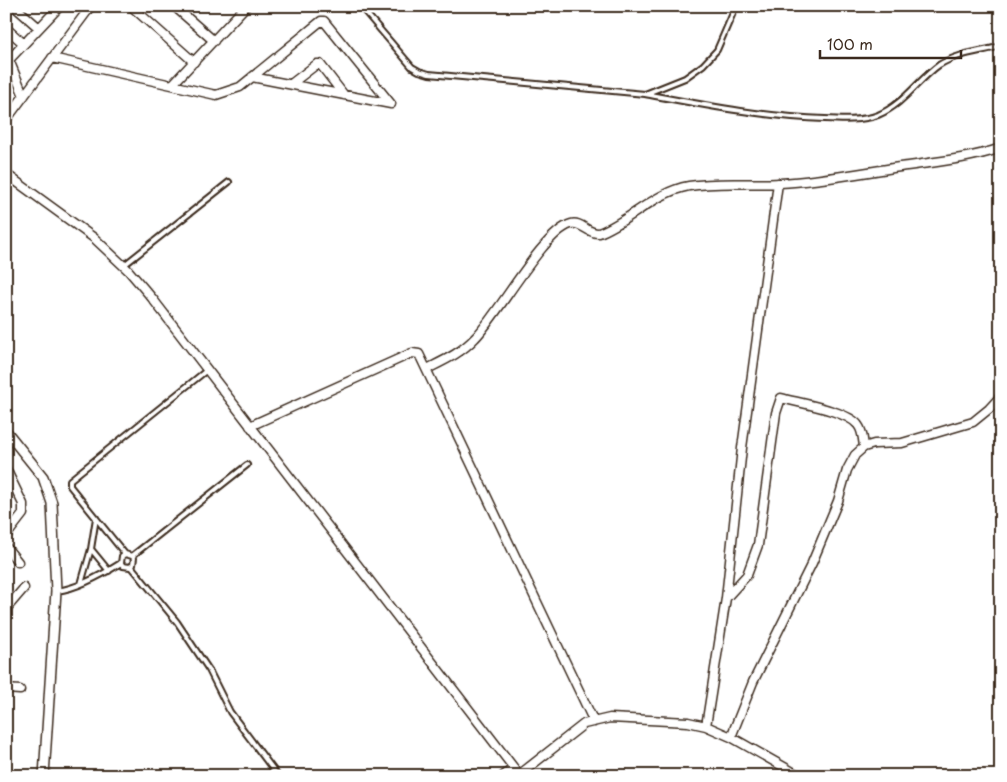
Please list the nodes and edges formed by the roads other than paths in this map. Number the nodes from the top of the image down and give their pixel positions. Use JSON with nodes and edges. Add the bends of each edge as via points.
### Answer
{"nodes":[{"id":1,"x":14,"y":6,"type":"edge"},
{"id":2,"x":46,"y":6,"type":"edge"},
{"id":3,"x":60,"y":6,"type":"edge"},
{"id":4,"x":91,"y":6,"type":"edge"},
{"id":5,"x":131,"y":6,"type":"edge"},
{"id":6,"x":174,"y":6,"type":"edge"},
{"id":7,"x":360,"y":6,"type":"edge"},
{"id":8,"x":736,"y":6,"type":"edge"},
{"id":9,"x":243,"y":7,"type":"edge"},
{"id":10,"x":54,"y":13,"type":"junction"},
{"id":11,"x":6,"y":28,"type":"edge"},
{"id":12,"x":39,"y":28,"type":"junction"},
{"id":13,"x":214,"y":41,"type":"junction"},
{"id":14,"x":24,"y":44,"type":"junction"},
{"id":15,"x":1001,"y":46,"type":"edge"},
{"id":16,"x":52,"y":58,"type":"junction"},
{"id":17,"x":7,"y":60,"type":"edge"},
{"id":18,"x":194,"y":62,"type":"junction"},
{"id":19,"x":252,"y":77,"type":"junction"},
{"id":20,"x":291,"y":84,"type":"junction"},
{"id":21,"x":172,"y":85,"type":"junction"},
{"id":22,"x":644,"y":94,"type":"junction"},
{"id":23,"x":344,"y":95,"type":"junction"},
{"id":24,"x":24,"y":96,"type":"junction"},
{"id":25,"x":6,"y":120,"type":"edge"},
{"id":26,"x":1001,"y":148,"type":"edge"},
{"id":27,"x":6,"y":174,"type":"edge"},
{"id":28,"x":228,"y":182,"type":"dead end"},
{"id":29,"x":778,"y":183,"type":"junction"},
{"id":30,"x":123,"y":266,"type":"junction"},
{"id":31,"x":427,"y":369,"type":"junction"},
{"id":32,"x":208,"y":370,"type":"junction"},
{"id":33,"x":1001,"y":396,"type":"edge"},
{"id":34,"x":250,"y":426,"type":"junction"},
{"id":35,"x":6,"y":431,"type":"edge"},
{"id":36,"x":864,"y":447,"type":"junction"},
{"id":37,"x":247,"y":465,"type":"dead end"},
{"id":38,"x":6,"y":469,"type":"edge"},
{"id":39,"x":96,"y":518,"type":"junction"},
{"id":40,"x":6,"y":536,"type":"edge"},
{"id":41,"x":6,"y":547,"type":"edge"},
{"id":42,"x":92,"y":549,"type":"junction"},
{"id":43,"x":125,"y":554,"type":"junction"},
{"id":44,"x":132,"y":556,"type":"junction"},
{"id":45,"x":18,"y":562,"type":"dead end"},
{"id":46,"x":121,"y":563,"type":"junction"},
{"id":47,"x":131,"y":566,"type":"junction"},
{"id":48,"x":109,"y":571,"type":"junction"},
{"id":49,"x":81,"y":584,"type":"junction"},
{"id":50,"x":24,"y":588,"type":"dead end"},
{"id":51,"x":56,"y":592,"type":"junction"},
{"id":52,"x":726,"y":598,"type":"junction"},
{"id":53,"x":8,"y":603,"type":"edge"},
{"id":54,"x":6,"y":689,"type":"edge"},
{"id":55,"x":20,"y":690,"type":"dead end"},
{"id":56,"x":594,"y":722,"type":"junction"},
{"id":57,"x":706,"y":726,"type":"junction"},
{"id":58,"x":731,"y":737,"type":"junction"},
{"id":59,"x":514,"y":768,"type":"junction"},
{"id":60,"x":520,"y":775,"type":"edge"},
{"id":61,"x":44,"y":776,"type":"edge"},
{"id":62,"x":278,"y":776,"type":"edge"},
{"id":63,"x":503,"y":776,"type":"edge"},
{"id":64,"x":800,"y":776,"type":"edge"}],
"edges":[{"from":1,"to":12,"type":"street"},
{"from":2,"to":10,"type":"street"},
{"from":3,"to":10,"type":"street"},
{"from":4,"to":16,"type":"street"},
{"from":5,"to":18,"type":"street"},
{"from":6,"to":13,"type":"street"},
{"from":7,"to":22,"type":"lane","via":[[419,71]]},
{"from":8,"to":22,"type":"lane","via":[[717,50],[703,65],[685,78]]},
{"from":9,"to":13,"type":"street"},
{"from":10,"to":12,"type":"street"},
{"from":11,"to":14,"type":"street"},
{"from":12,"to":14,"type":"street"},
{"from":13,"to":18,"type":"street"},
{"from":14,"to":17,"type":"street"},
{"from":15,"to":22,"type":"lane","via":[[940,65],[897,105],[876,116],[856,119],[754,113]]},
{"from":16,"to":21,"type":"street"},
{"from":16,"to":24,"type":"street"},
{"from":17,"to":24,"type":"street"},
{"from":18,"to":21,"type":"street"},
{"from":19,"to":20,"type":"street"},
{"from":19,"to":21,"type":"street","via":[[240,87],[216,95]]},
{"from":19,"to":23,"type":"street","via":[[321,20],[391,104]]},
{"from":20,"to":23,"type":"street"},
{"from":20,"to":23,"type":"street","via":[[320,64]]},
{"from":24,"to":25,"type":"street"},
{"from":26,"to":29,"type":"street","via":[[926,164]]},
{"from":27,"to":30,"type":"street","via":[[94,238]]},
{"from":28,"to":30,"type":"lane"},
{"from":29,"to":31,"type":"street","via":[[689,186],[661,196],[598,233],[593,234],[577,224],[561,229],[474,340],[456,355]]},
{"from":29,"to":52,"type":"street","via":[[742,448]]},
{"from":30,"to":32,"type":"street"},
{"from":31,"to":34,"type":"street","via":[[419,354],[412,353]]},
{"from":31,"to":56,"type":"street"},
{"from":32,"to":34,"type":"street"},
{"from":32,"to":39,"type":"lane","via":[[70,480],[70,486]]},
{"from":33,"to":36,"type":"street","via":[[973,422],[902,443]]},
{"from":34,"to":59,"type":"street"},
{"from":35,"to":51,"type":"street","via":[[42,476],[52,504]]},
{"from":36,"to":52,"type":"street","via":[[858,424],[850,417],[781,398],[776,413],[758,545],[747,575]]},
{"from":36,"to":58,"type":"street","via":[[847,470],[812,563],[753,682]]},
{"from":37,"to":44,"type":"lane"},
{"from":38,"to":40,"type":"street","via":[[23,504],[24,514]]},
{"from":39,"to":42,"type":"lane"},
{"from":39,"to":43,"type":"lane"},
{"from":41,"to":45,"type":"street"},
{"from":42,"to":48,"type":"lane"},
{"from":42,"to":49,"type":"lane"},
{"from":43,"to":44,"type":"lane"},
{"from":43,"to":46,"type":"lane"},
{"from":44,"to":47,"type":"lane","via":[[134,562]]},
{"from":46,"to":47,"type":"lane","via":[[126,568]]},
{"from":46,"to":48,"type":"lane"},
{"from":47,"to":62,"type":"lane","via":[[177,622],[209,670],[230,712]]},
{"from":48,"to":49,"type":"lane"},
{"from":49,"to":51,"type":"lane"},
{"from":50,"to":53,"type":"street"},
{"from":51,"to":61,"type":"street"},
{"from":52,"to":57,"type":"street"},
{"from":54,"to":55,"type":"street"},
{"from":56,"to":57,"type":"street","via":[[610,718]]},
{"from":56,"to":60,"type":"street","via":[[584,724]]},
{"from":57,"to":58,"type":"street"},
{"from":58,"to":64,"type":"street"},
{"from":59,"to":60,"type":"street"},
{"from":59,"to":63,"type":"street"}]}
